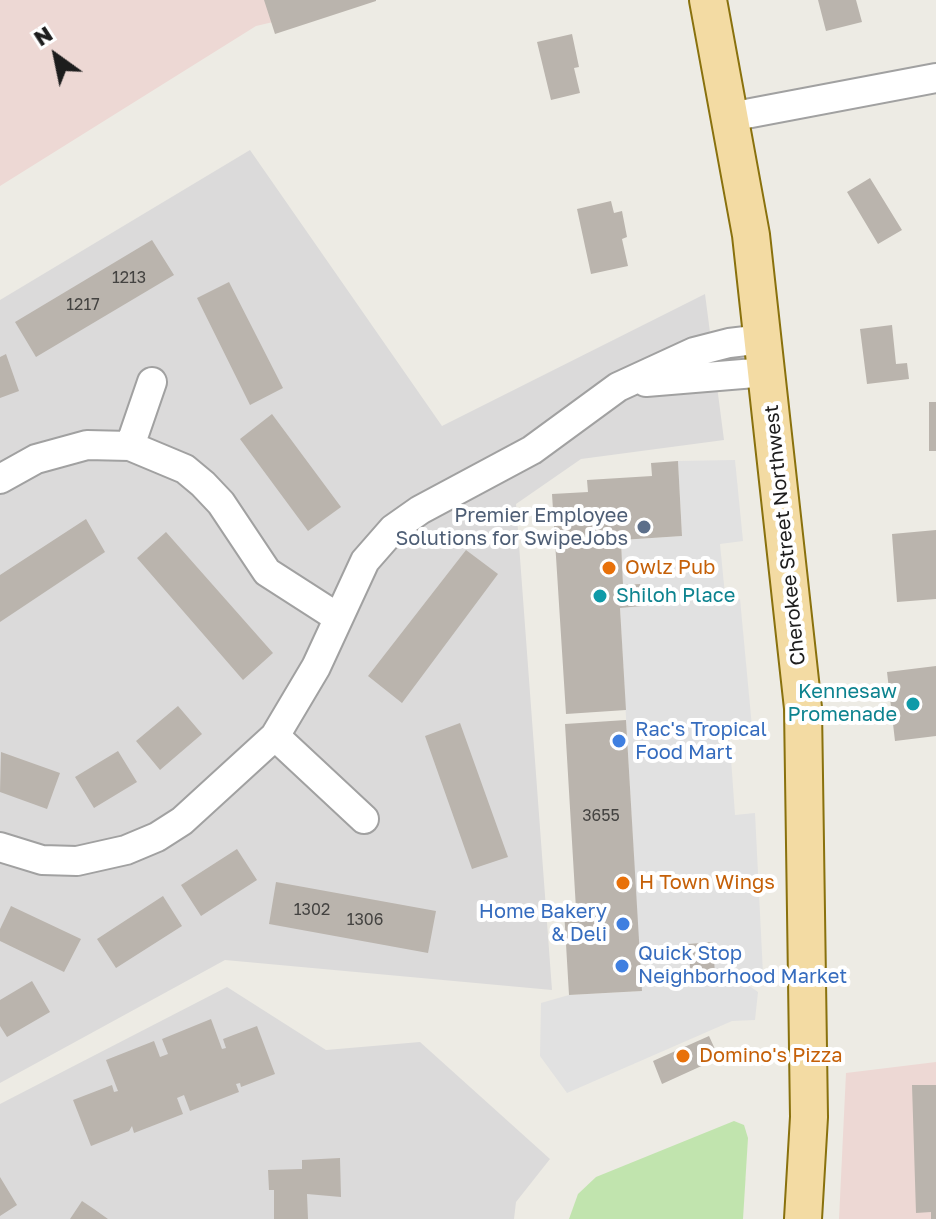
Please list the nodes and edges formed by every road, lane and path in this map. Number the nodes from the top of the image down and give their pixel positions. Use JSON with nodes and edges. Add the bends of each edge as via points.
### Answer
{"nodes":[{"id":1,"x":708,"y":0,"type":"edge"},
{"id":2,"x":936,"y":78,"type":"edge"},
{"id":3,"x":730,"y":117,"type":"junction"},
{"id":4,"x":765,"y":356,"type":"junction"},
{"id":5,"x":152,"y":382,"type":"dead end"},
{"id":6,"x":130,"y":446,"type":"junction"},
{"id":7,"x":0,"y":479,"type":"edge"},
{"id":8,"x":337,"y":617,"type":"junction"},
{"id":9,"x":275,"y":736,"type":"junction"},
{"id":10,"x":364,"y":819,"type":"dead end"},
{"id":11,"x":0,"y":847,"type":"edge"},
{"id":12,"x":803,"y":1219,"type":"edge"}],
"edges":[{"from":1,"to":3,"type":"main road","name":"Cherokee Street Northwest"},
{"from":2,"to":3,"type":"street"},
{"from":3,"to":4,"type":"main road","name":"Cherokee Street Northwest"},
{"from":4,"to":8,"type":"street","via":[[618,387],[532,450],[393,529],[365,561]]},
{"from":4,"to":12,"type":"main road","name":"Cherokee Street Northwest","via":[[806,777],[809,1117]]},
{"from":5,"to":6,"type":"street"},
{"from":6,"to":7,"type":"street","via":[[87,445],[36,459]]},
{"from":6,"to":8,"type":"street","via":[[185,469],[221,503],[267,572]]},
{"from":8,"to":9,"type":"street","via":[[297,705]]},
{"from":9,"to":10,"type":"street"},
{"from":9,"to":11,"type":"street","via":[[182,821],[137,846],[77,861],[42,860]]}]}
